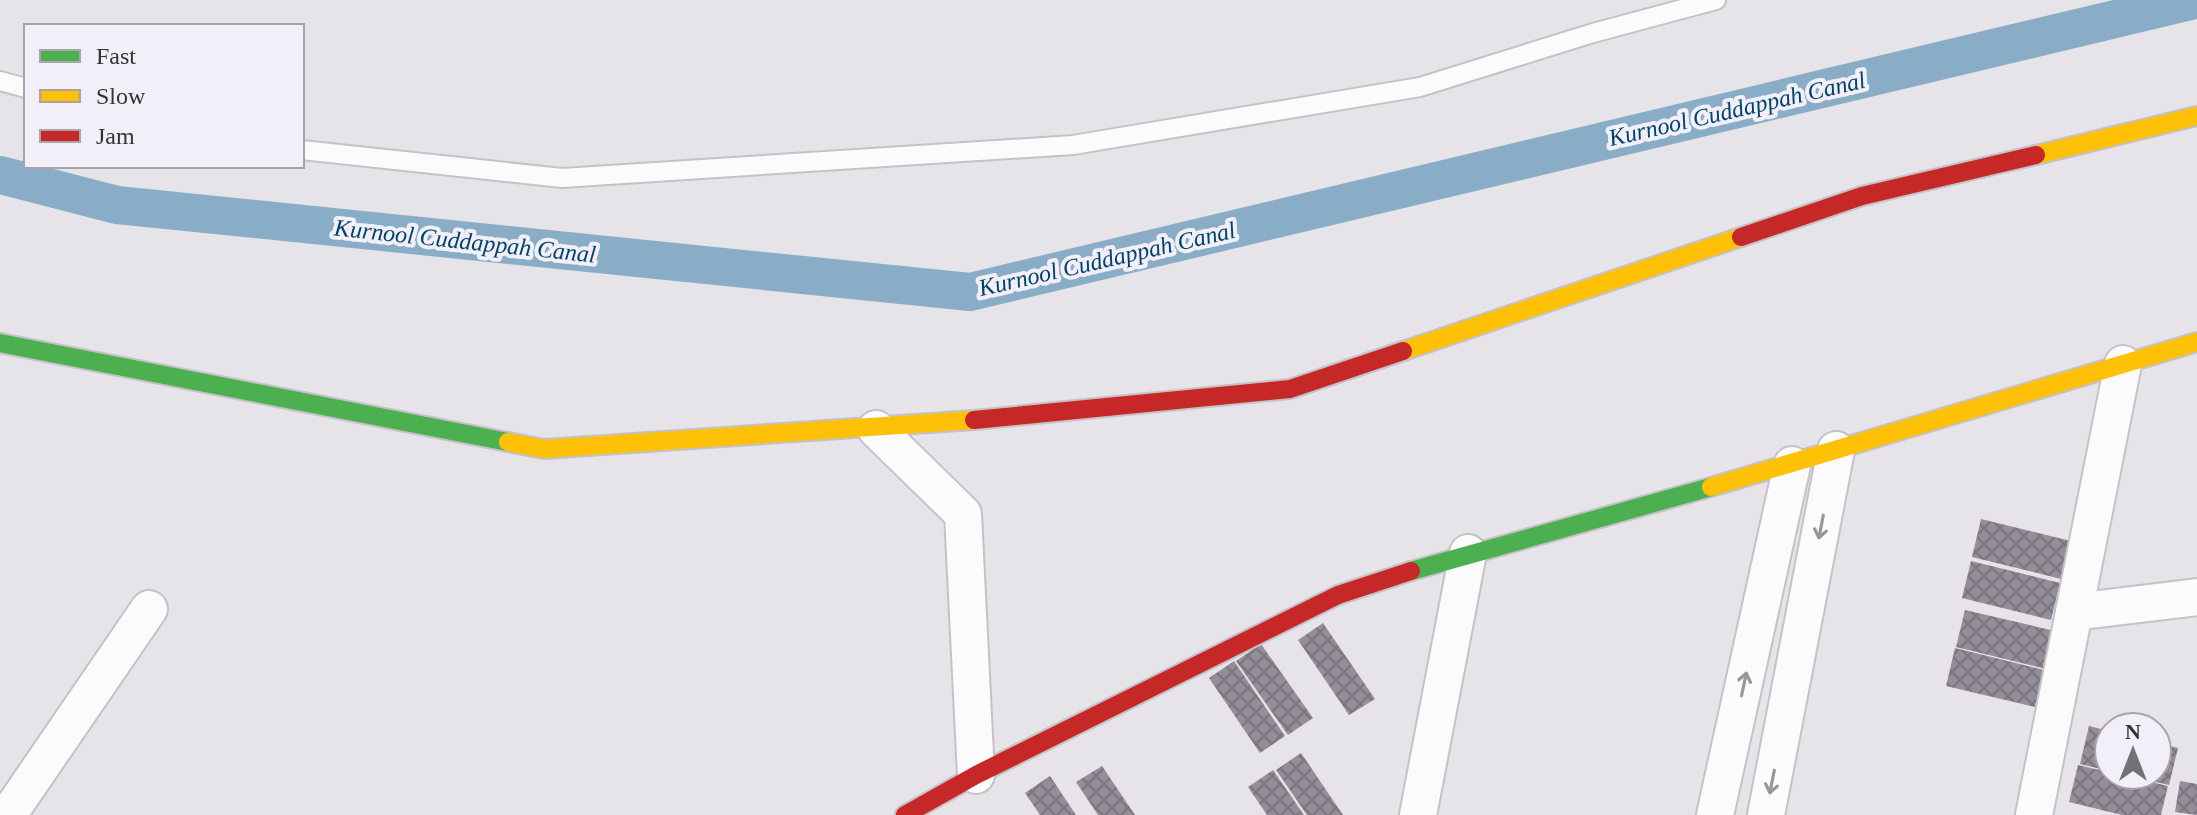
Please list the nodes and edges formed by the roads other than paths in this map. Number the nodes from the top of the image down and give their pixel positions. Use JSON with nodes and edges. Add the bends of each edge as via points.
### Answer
{"nodes":[{"id":1,"x":1716,"y":0,"type":"edge"},
{"id":2,"x":0,"y":81,"type":"edge"},
{"id":3,"x":24,"y":87,"type":"edge"},
{"id":4,"x":2197,"y":116,"type":"edge"},
{"id":5,"x":304,"y":150,"type":"edge"},
{"id":6,"x":2197,"y":342,"type":"edge"},
{"id":7,"x":0,"y":343,"type":"edge"},
{"id":8,"x":2123,"y":364,"type":"junction"},
{"id":9,"x":876,"y":429,"type":"junction"},
{"id":10,"x":1836,"y":450,"type":"junction"},
{"id":11,"x":1792,"y":465,"type":"junction"},
{"id":12,"x":1468,"y":553,"type":"junction"},
{"id":13,"x":2197,"y":597,"type":"edge"},
{"id":14,"x":149,"y":609,"type":"dead end"},
{"id":15,"x":2074,"y":612,"type":"junction"},
{"id":16,"x":976,"y":775,"type":"junction"},
{"id":17,"x":8,"y":815,"type":"edge"},
{"id":18,"x":905,"y":815,"type":"edge"},
{"id":19,"x":1418,"y":815,"type":"edge"},
{"id":20,"x":1715,"y":815,"type":"edge"},
{"id":21,"x":1766,"y":815,"type":"edge"},
{"id":22,"x":2034,"y":815,"type":"edge"}],
"edges":[{"from":1,"to":5,"type":"lane","via":[[1420,87],[1073,145],[562,178]]},
{"from":2,"to":3,"type":"lane"},
{"from":4,"to":9,"type":"street","via":[[1862,196],[1290,389]]},
{"from":6,"to":8,"type":"street"},
{"from":7,"to":9,"type":"street","via":[[544,449]]},
{"from":8,"to":10,"type":"street"},
{"from":8,"to":15,"type":"street"},
{"from":9,"to":16,"type":"street","via":[[963,514]]},
{"from":10,"to":11,"type":"street"},
{"from":10,"to":21,"type":"street","one_way":true},
{"from":11,"to":12,"type":"street"},
{"from":20,"to":11,"type":"street","one_way":true},
{"from":12,"to":16,"type":"street","via":[[1338,595]]},
{"from":12,"to":19,"type":"street"},
{"from":13,"to":15,"type":"street"},
{"from":14,"to":17,"type":"street"},
{"from":15,"to":22,"type":"street"},
{"from":16,"to":18,"type":"street"}]}
